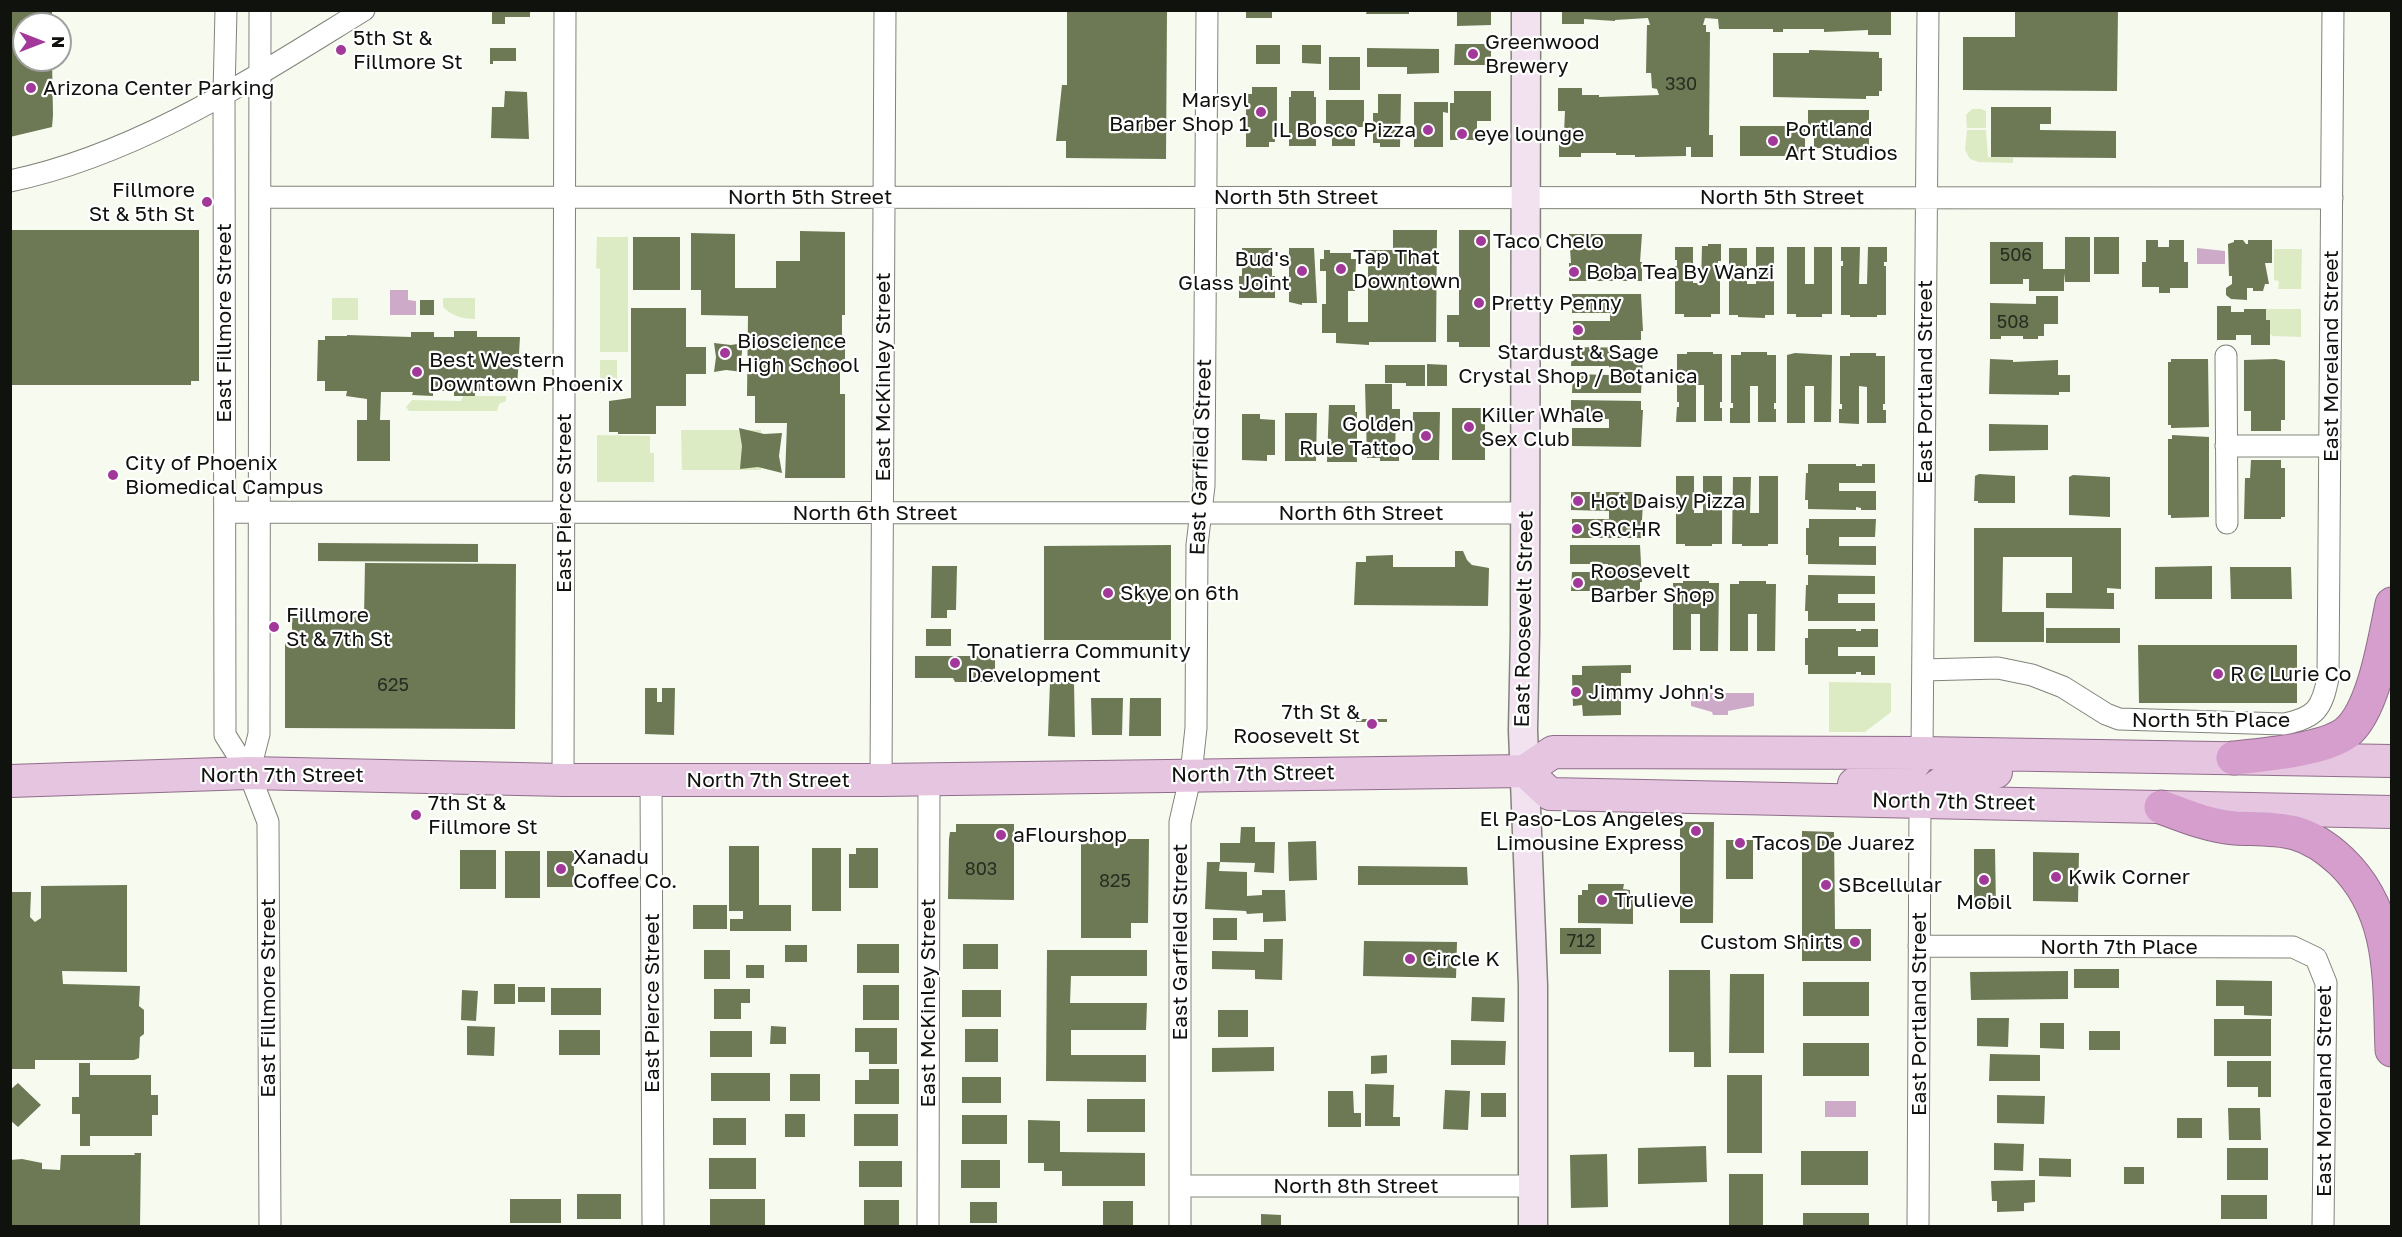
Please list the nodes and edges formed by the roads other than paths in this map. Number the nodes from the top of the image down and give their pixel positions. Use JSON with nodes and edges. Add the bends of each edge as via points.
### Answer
{"nodes":[{"id":1,"x":226,"y":10,"type":"edge"},
{"id":2,"x":260,"y":10,"type":"edge"},
{"id":3,"x":364,"y":10,"type":"edge"},
{"id":4,"x":565,"y":10,"type":"edge"},
{"id":5,"x":885,"y":10,"type":"edge"},
{"id":6,"x":1207,"y":10,"type":"edge"},
{"id":7,"x":1526,"y":10,"type":"edge"},
{"id":8,"x":1928,"y":10,"type":"edge"},
{"id":9,"x":2333,"y":10,"type":"edge"},
{"id":10,"x":260,"y":72,"type":"junction"},
{"id":11,"x":224,"y":94,"type":"junction"},
{"id":12,"x":10,"y":182,"type":"edge"},
{"id":13,"x":565,"y":196,"type":"junction"},
{"id":14,"x":260,"y":197,"type":"junction"},
{"id":15,"x":884,"y":197,"type":"junction"},
{"id":16,"x":1206,"y":197,"type":"junction"},
{"id":17,"x":1525,"y":197,"type":"junction"},
{"id":18,"x":1926,"y":198,"type":"junction"},
{"id":19,"x":2332,"y":198,"type":"junction"},
{"id":20,"x":2226,"y":356,"type":"dead end"},
{"id":21,"x":2226,"y":446,"type":"junction"},
{"id":22,"x":2330,"y":446,"type":"junction"},
{"id":23,"x":225,"y":512,"type":"junction"},
{"id":24,"x":564,"y":512,"type":"junction"},
{"id":25,"x":260,"y":513,"type":"junction"},
{"id":26,"x":883,"y":513,"type":"junction"},
{"id":27,"x":1201,"y":513,"type":"junction"},
{"id":28,"x":1525,"y":513,"type":"junction"},
{"id":29,"x":2227,"y":524,"type":"dead end"},
{"id":30,"x":2391,"y":604,"type":"edge"},
{"id":31,"x":1923,"y":670,"type":"junction"},
{"id":32,"x":2324,"y":701,"type":"joint"},
{"id":33,"x":1922,"y":753,"type":"junction"},
{"id":34,"x":2048,"y":756,"type":"junction"},
{"id":35,"x":2233,"y":758,"type":"junction"},
{"id":36,"x":2391,"y":761,"type":"edge"},
{"id":37,"x":1525,"y":771,"type":"junction"},
{"id":38,"x":249,"y":773,"type":"junction"},
{"id":39,"x":1191,"y":774,"type":"junction"},
{"id":40,"x":929,"y":779,"type":"junction"},
{"id":41,"x":563,"y":780,"type":"junction"},
{"id":42,"x":651,"y":780,"type":"junction"},
{"id":43,"x":881,"y":780,"type":"junction"},
{"id":44,"x":10,"y":781,"type":"edge"},
{"id":45,"x":1802,"y":798,"type":"junction"},
{"id":46,"x":1920,"y":801,"type":"junction"},
{"id":47,"x":2161,"y":807,"type":"junction"},
{"id":48,"x":2391,"y":812,"type":"edge"},
{"id":49,"x":1919,"y":946,"type":"junction"},
{"id":50,"x":2316,"y":958,"type":"joint"},
{"id":51,"x":2391,"y":1050,"type":"edge"},
{"id":52,"x":1180,"y":1186,"type":"junction"},
{"id":53,"x":1533,"y":1186,"type":"junction"},
{"id":54,"x":270,"y":1227,"type":"edge"},
{"id":55,"x":653,"y":1227,"type":"edge"},
{"id":56,"x":928,"y":1227,"type":"edge"},
{"id":57,"x":1180,"y":1227,"type":"edge"},
{"id":58,"x":1533,"y":1227,"type":"edge"},
{"id":59,"x":1918,"y":1227,"type":"edge"},
{"id":60,"x":2324,"y":1227,"type":"edge"}],
"edges":[{"from":1,"to":11,"type":"street","name":"East Fillmore Street"},
{"from":2,"to":10,"type":"street","name":"East Fillmore Street"},
{"from":3,"to":10,"type":"street"},
{"from":4,"to":13,"type":"street","name":"East Pierce Street"},
{"from":5,"to":15,"type":"street","name":"East McKinley Street"},
{"from":6,"to":16,"type":"street","name":"East Garfield Street"},
{"from":7,"to":17,"type":"street","name":"East Roosevelt Street"},
{"from":8,"to":18,"type":"street","name":"East Portland Street"},
{"from":9,"to":19,"type":"street","name":"East Moreland Street"},
{"from":10,"to":11,"type":"street"},
{"from":10,"to":14,"type":"street","name":"East Fillmore Street"},
{"from":11,"to":12,"type":"street","via":[[105,152]]},
{"from":11,"to":23,"type":"street","name":"East Fillmore Street"},
{"from":13,"to":14,"type":"street","name":"North 5th Street"},
{"from":13,"to":15,"type":"street","name":"North 5th Street"},
{"from":13,"to":24,"type":"street","name":"East Pierce Street"},
{"from":14,"to":25,"type":"street","name":"East Fillmore Street"},
{"from":15,"to":16,"type":"street","name":"North 5th Street"},
{"from":15,"to":26,"type":"street","name":"East McKinley Street"},
{"from":16,"to":17,"type":"street","name":"North 5th Street"},
{"from":16,"to":27,"type":"street","name":"East Garfield Street"},
{"from":17,"to":18,"type":"street","name":"North 5th Street"},
{"from":17,"to":28,"type":"street","name":"East Roosevelt Street"},
{"from":18,"to":19,"type":"street","name":"North 5th Street"},
{"from":18,"to":31,"type":"street","name":"East Portland Street"},
{"from":19,"to":22,"type":"street","name":"East Moreland Street"},
{"from":20,"to":21,"type":"street"},
{"from":21,"to":22,"type":"street"},
{"from":21,"to":29,"type":"street"},
{"from":22,"to":32,"type":"street","name":"East Moreland Street","via":[[2328,678]]},
{"from":23,"to":25,"type":"street","name":"North 6th Street"},
{"from":23,"to":38,"type":"street","name":"East Fillmore Street","via":[[225,735]]},
{"from":24,"to":25,"type":"street","name":"North 6th Street"},
{"from":24,"to":26,"type":"street","name":"North 6th Street"},
{"from":24,"to":41,"type":"street","name":"East Pierce Street"},
{"from":25,"to":38,"type":"street","name":"East Fillmore Street","via":[[259,734]]},
{"from":26,"to":27,"type":"street","name":"North 6th Street"},
{"from":26,"to":43,"type":"street","name":"East McKinley Street"},
{"from":27,"to":28,"type":"street","name":"North 6th Street"},
{"from":27,"to":39,"type":"street","name":"East Garfield Street","via":[[1197,545],[1196,728]]},
{"from":28,"to":37,"type":"street","name":"East Roosevelt Street"},
{"from":30,"to":35,"type":"highway","via":[[2377,673],[2362,711],[2345,734],[2310,746]]},
{"from":31,"to":32,"type":"street","name":"North 5th Place","via":[[1998,668],[2032,675],[2062,687],[2106,714],[2131,721],[2284,724],[2311,715]]},
{"from":31,"to":33,"type":"street","name":"East Portland Street"},
{"from":33,"to":34,"type":"main road"},
{"from":33,"to":37,"type":"main road","via":[[1553,752]]},
{"from":33,"to":45,"type":"main road","via":[[1906,774],[1886,782],[1829,786]]},
{"from":34,"to":35,"type":"main road"},
{"from":34,"to":46,"type":"main road","via":[[2017,771],[1958,774],[1939,783]]},
{"from":35,"to":36,"type":"main road"},
{"from":37,"to":39,"type":"main road","name":"North 7th Street"},
{"from":37,"to":45,"type":"main road","name":"North 7th Street","via":[[1550,794]]},
{"from":37,"to":53,"type":"street","name":"East Roosevelt Street","via":[[1533,986]]},
{"from":38,"to":41,"type":"main road","name":"North 7th Street"},
{"from":38,"to":44,"type":"main road","name":"North 7th Street"},
{"from":38,"to":54,"type":"street","name":"East Fillmore Street","via":[[267,822]]},
{"from":39,"to":40,"type":"main road","name":"North 7th Street"},
{"from":39,"to":52,"type":"street","name":"East Garfield Street","via":[[1180,822]]},
{"from":40,"to":43,"type":"main road","name":"North 7th Street"},
{"from":40,"to":56,"type":"street","name":"East McKinley Street"},
{"from":41,"to":42,"type":"main road","name":"North 7th Street"},
{"from":42,"to":43,"type":"main road","name":"North 7th Street"},
{"from":42,"to":55,"type":"street","name":"East Pierce Street"},
{"from":45,"to":46,"type":"main road","name":"North 7th Street"},
{"from":46,"to":47,"type":"main road","name":"North 7th Street"},
{"from":46,"to":49,"type":"street","name":"East Portland Street"},
{"from":47,"to":48,"type":"main road","name":"North 7th Street"},
{"from":47,"to":51,"type":"highway","via":[[2200,822],[2295,833],[2324,846],[2353,873],[2371,900],[2382,927],[2387,952]]},
{"from":49,"to":50,"type":"street","name":"North 7th Place","via":[[2293,947]]},
{"from":49,"to":59,"type":"street","name":"East Portland Street"},
{"from":50,"to":60,"type":"street","name":"East Moreland Street","via":[[2326,983]]},
{"from":52,"to":53,"type":"street","name":"North 8th Street"},
{"from":52,"to":57,"type":"street","name":"East Garfield Street"},
{"from":53,"to":58,"type":"street","name":"East Roosevelt Street"}]}
